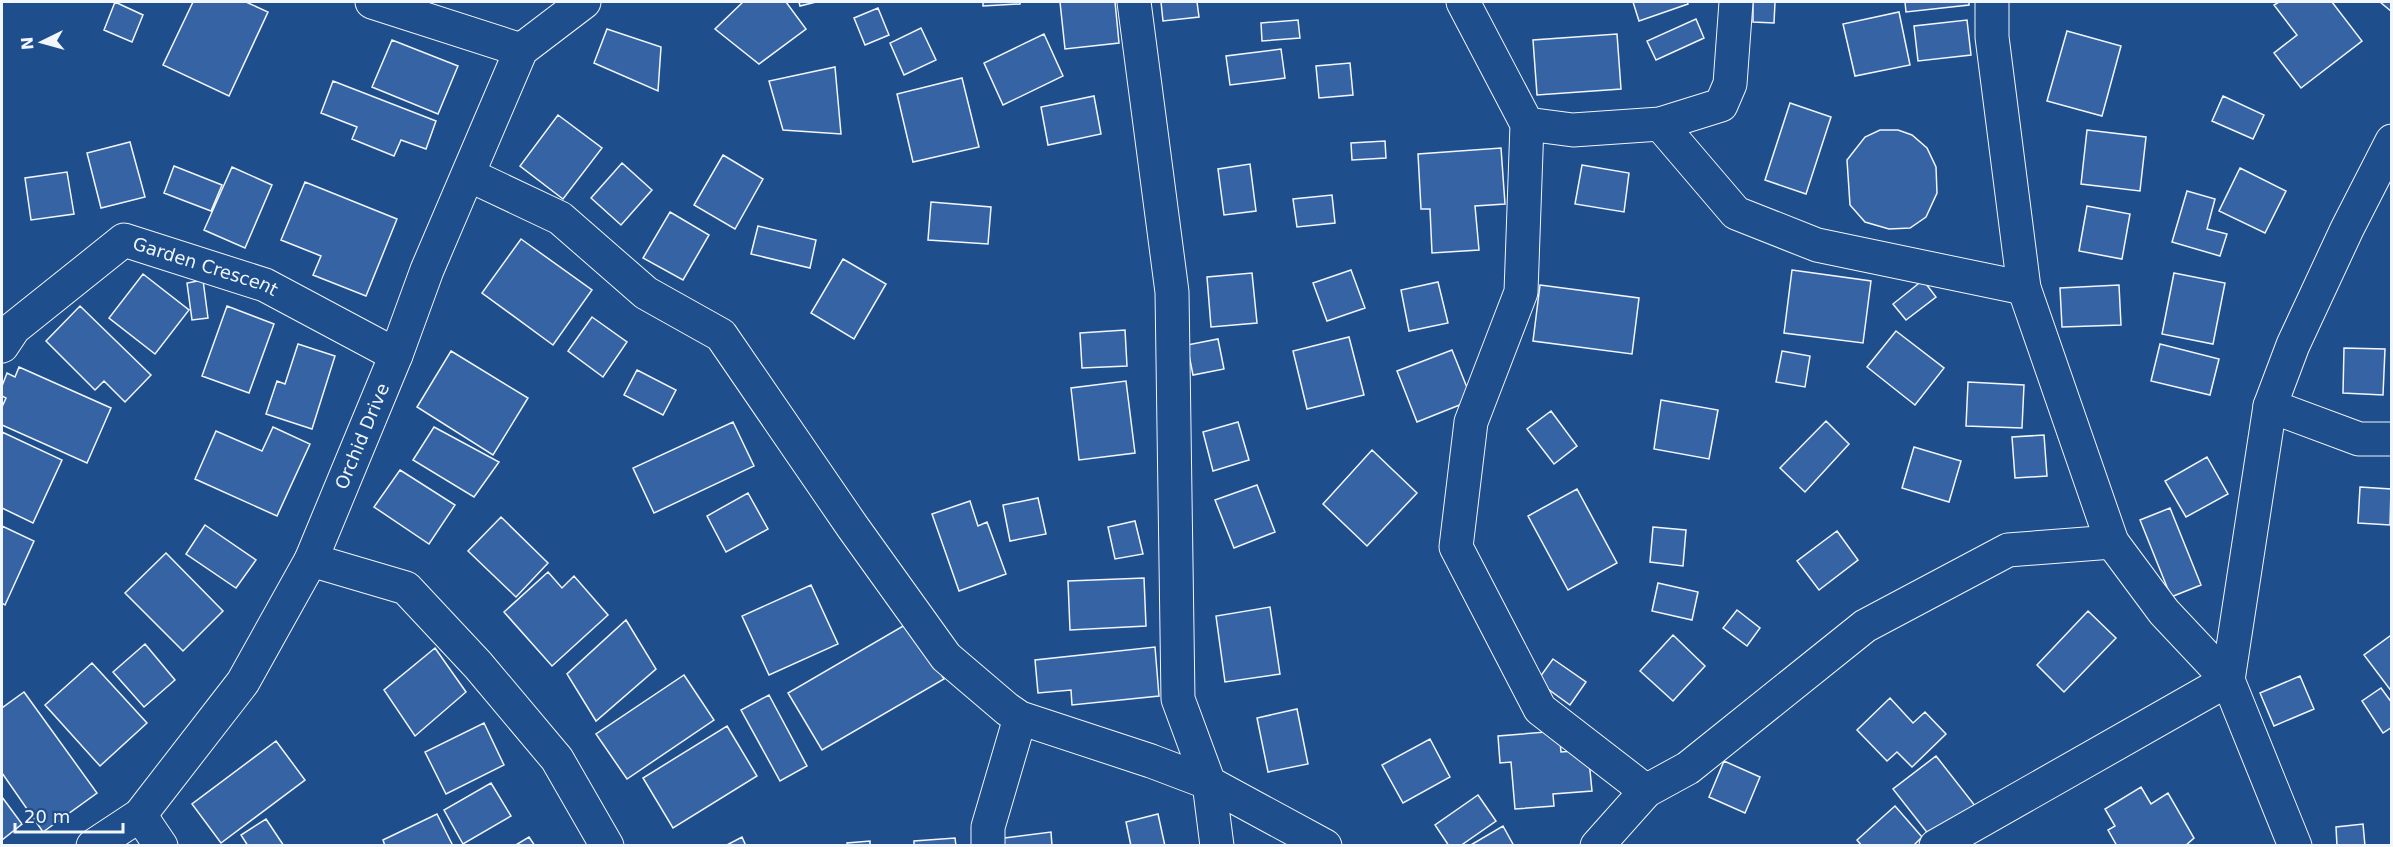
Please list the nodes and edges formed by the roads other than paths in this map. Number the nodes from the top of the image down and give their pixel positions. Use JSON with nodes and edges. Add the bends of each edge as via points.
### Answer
{"nodes":[{"id":1,"x":372,"y":2,"type":"edge"},
{"id":2,"x":584,"y":2,"type":"edge"},
{"id":3,"x":1134,"y":2,"type":"edge"},
{"id":4,"x":1463,"y":2,"type":"edge"},
{"id":5,"x":1736,"y":2,"type":"edge"},
{"id":6,"x":1992,"y":2,"type":"edge"},
{"id":7,"x":521,"y":50,"type":"junction"},
{"id":8,"x":1527,"y":124,"type":"junction"},
{"id":9,"x":1660,"y":124,"type":"junction"},
{"id":10,"x":2391,"y":141,"type":"edge"},
{"id":11,"x":469,"y":174,"type":"junction"},
{"id":12,"x":2024,"y":288,"type":"junction"},
{"id":13,"x":2,"y":346,"type":"edge"},
{"id":14,"x":396,"y":355,"type":"junction"},
{"id":15,"x":2270,"y":406,"type":"junction"},
{"id":16,"x":2391,"y":439,"type":"edge"},
{"id":17,"x":2112,"y":542,"type":"junction"},
{"id":18,"x":311,"y":560,"type":"junction"},
{"id":19,"x":2228,"y":680,"type":"junction"},
{"id":20,"x":1020,"y":718,"type":"junction"},
{"id":21,"x":1209,"y":783,"type":"junction"},
{"id":22,"x":1646,"y":791,"type":"junction"},
{"id":23,"x":140,"y":815,"type":"junction"},
{"id":24,"x":93,"y":846,"type":"edge"},
{"id":25,"x":161,"y":846,"type":"edge"},
{"id":26,"x":607,"y":846,"type":"edge"},
{"id":27,"x":988,"y":846,"type":"edge"},
{"id":28,"x":1217,"y":846,"type":"edge"},
{"id":29,"x":1325,"y":846,"type":"edge"},
{"id":30,"x":1597,"y":846,"type":"edge"},
{"id":31,"x":1936,"y":846,"type":"edge"},
{"id":32,"x":2295,"y":846,"type":"edge"}],
"edges":[{"from":1,"to":7,"type":"street"},
{"from":2,"to":7,"type":"street","name":"Orchid Drive"},
{"from":3,"to":21,"type":"street","via":[[1172,292],[1178,699]]},
{"from":4,"to":8,"type":"street"},
{"from":5,"to":9,"type":"street","via":[[1730,84],[1721,105]]},
{"from":6,"to":12,"type":"street","via":[[1992,37]]},
{"from":7,"to":11,"type":"street","name":"Orchid Drive"},
{"from":8,"to":9,"type":"street","via":[[1573,130]]},
{"from":8,"to":22,"type":"street","via":[[1521,292],[1471,422],[1456,547],[1540,709]]},
{"from":9,"to":12,"type":"street","via":[[1736,213],[1817,245]]},
{"from":10,"to":15,"type":"street","via":[[2293,345]]},
{"from":11,"to":14,"type":"street","name":"Orchid Drive","via":[[427,270]]},
{"from":11,"to":20,"type":"street","via":[[560,218],[646,293],[721,335],[946,657]]},
{"from":12,"to":17,"type":"street"},
{"from":13,"to":14,"type":"street","name":"Garden Crescent","via":[[14,328],[124,240],[265,285]]},
{"from":14,"to":18,"type":"street","name":"Orchid Drive"},
{"from":15,"to":16,"type":"street","via":[[2359,439]]},
{"from":15,"to":19,"type":"street"},
{"from":17,"to":19,"type":"street","via":[[2164,612]]},
{"from":17,"to":22,"type":"street","via":[[2008,550],[1936,588],[1865,626],[1688,768]]},
{"from":18,"to":23,"type":"street","name":"Orchid Drive","via":[[243,682]]},
{"from":18,"to":26,"type":"street","via":[[406,588],[478,665],[557,759]]},
{"from":19,"to":31,"type":"street"},
{"from":19,"to":32,"type":"street"},
{"from":20,"to":21,"type":"street"},
{"from":20,"to":27,"type":"street","via":[[988,827]]},
{"from":21,"to":28,"type":"street"},
{"from":21,"to":29,"type":"street"},
{"from":22,"to":30,"type":"street"},
{"from":23,"to":24,"type":"street","name":"Orchid Drive"},
{"from":23,"to":25,"type":"street"}]}
